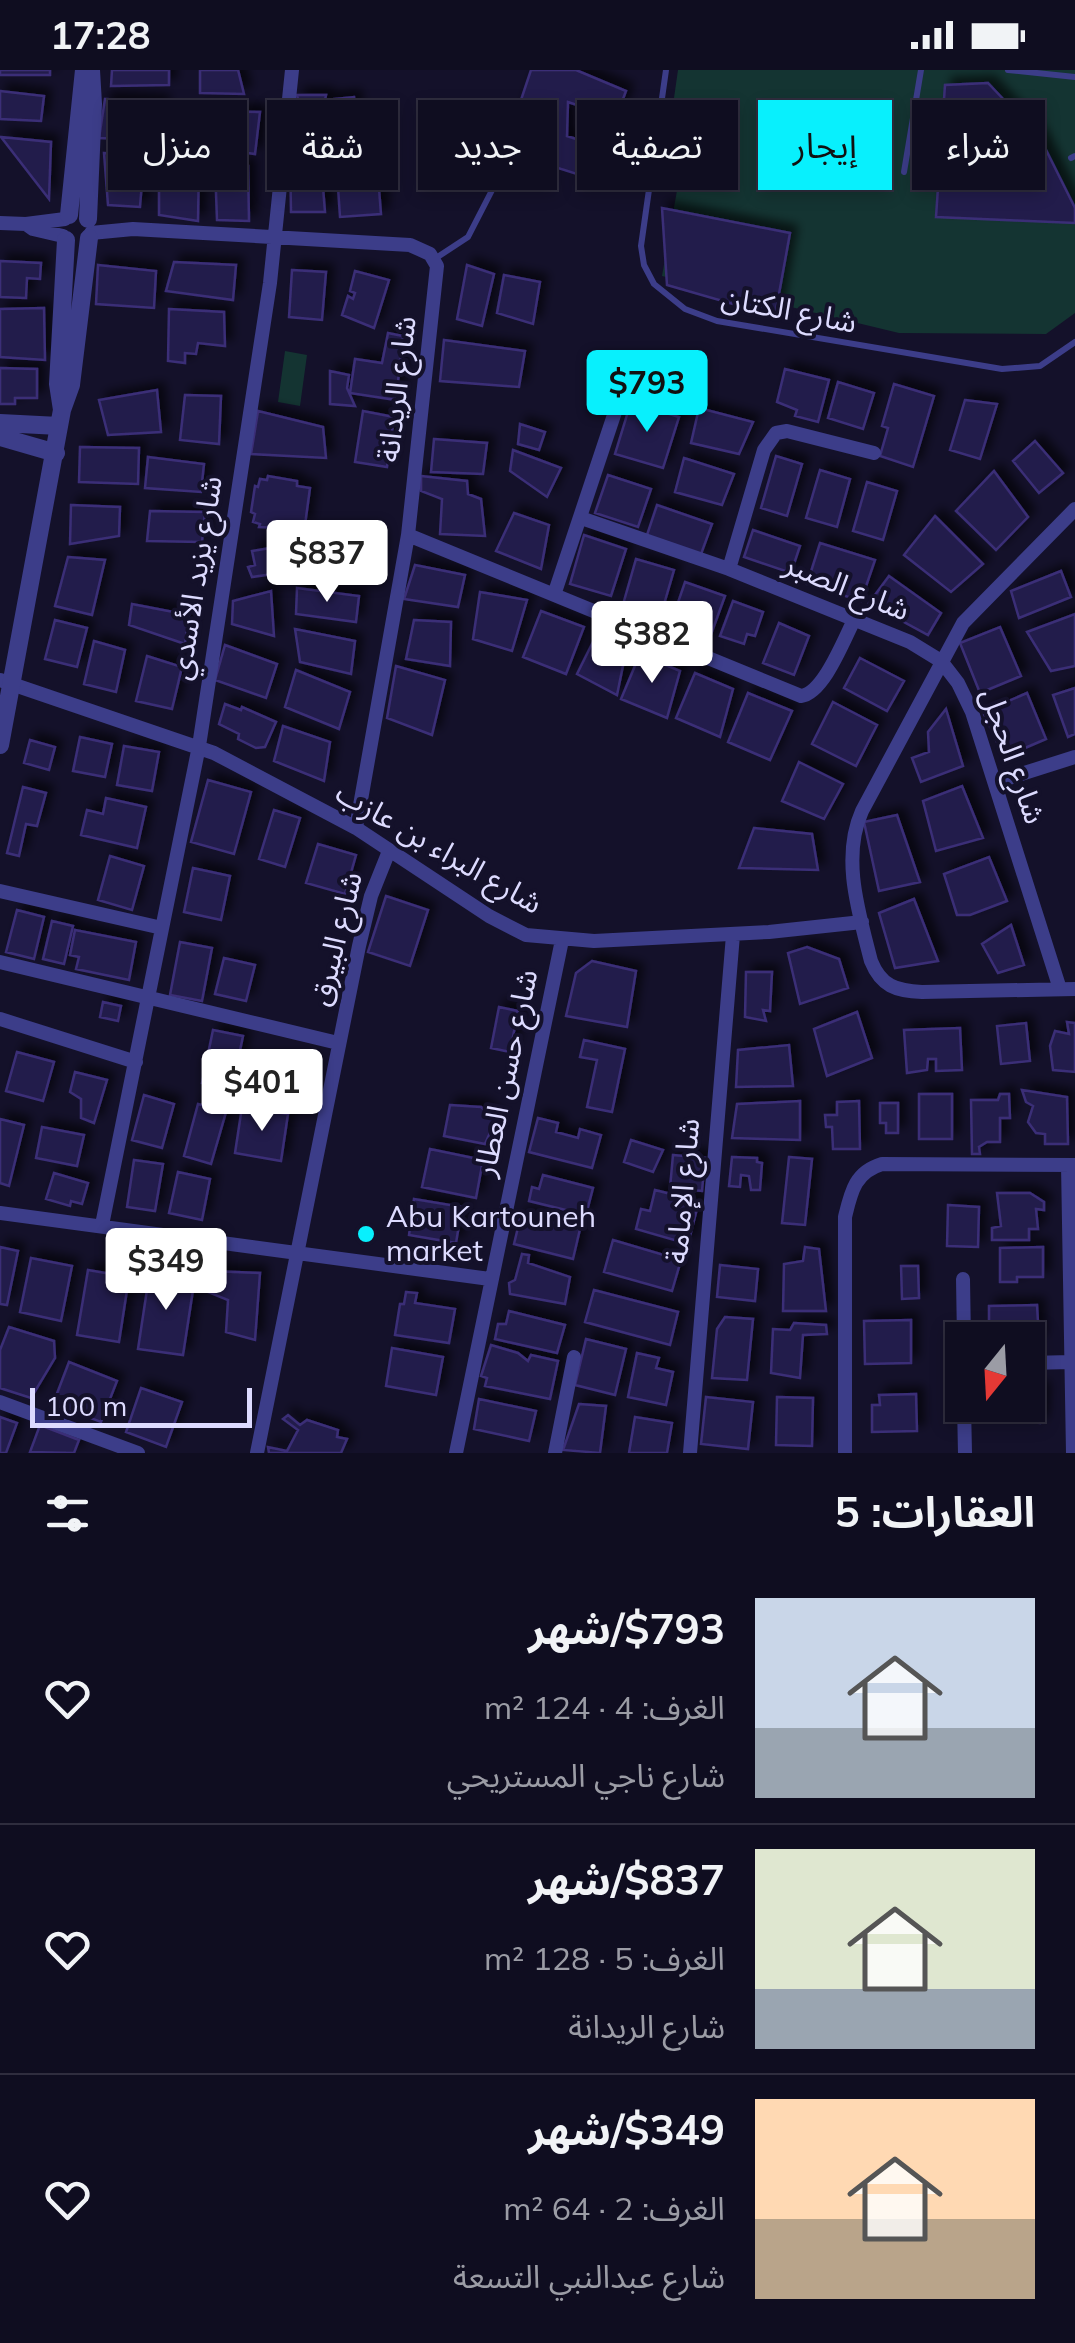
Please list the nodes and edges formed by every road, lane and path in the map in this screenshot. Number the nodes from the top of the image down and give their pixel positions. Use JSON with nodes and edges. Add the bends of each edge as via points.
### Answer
{"nodes":[{"id":1,"x":88,"y":70,"type":"edge"},
{"id":2,"x":292,"y":70,"type":"edge"},
{"id":3,"x":666,"y":70,"type":"edge"},
{"id":4,"x":921,"y":70,"type":"edge"},
{"id":5,"x":1008,"y":70,"type":"edge"},
{"id":6,"x":1075,"y":77,"type":"edge"},
{"id":7,"x":904,"y":172,"type":"dead end"},
{"id":8,"x":492,"y":190,"type":"edge"},
{"id":9,"x":0,"y":223,"type":"edge"},
{"id":10,"x":77,"y":228,"type":"junction"},
{"id":11,"x":275,"y":239,"type":"junction"},
{"id":12,"x":434,"y":259,"type":"junction"},
{"id":13,"x":1075,"y":342,"type":"edge"},
{"id":14,"x":623,"y":388,"type":"dead end"},
{"id":15,"x":60,"y":418,"type":"junction"},
{"id":16,"x":0,"y":422,"type":"edge"},
{"id":17,"x":0,"y":436,"type":"edge"},
{"id":18,"x":56,"y":452,"type":"junction"},
{"id":19,"x":874,"y":453,"type":"dead end"},
{"id":20,"x":1074,"y":512,"type":"edge"},
{"id":21,"x":581,"y":518,"type":"junction"},
{"id":22,"x":408,"y":535,"type":"junction"},
{"id":23,"x":728,"y":568,"type":"junction"},
{"id":24,"x":555,"y":592,"type":"junction"},
{"id":25,"x":855,"y":618,"type":"junction"},
{"id":26,"x":942,"y":661,"type":"junction"},
{"id":27,"x":6,"y":682,"type":"edge"},
{"id":28,"x":0,"y":745,"type":"edge"},
{"id":29,"x":198,"y":746,"type":"junction"},
{"id":30,"x":1075,"y":757,"type":"edge"},
{"id":31,"x":996,"y":782,"type":"junction"},
{"id":32,"x":356,"y":828,"type":"junction"},
{"id":33,"x":388,"y":851,"type":"junction"},
{"id":34,"x":0,"y":892,"type":"edge"},
{"id":35,"x":862,"y":922,"type":"junction"},
{"id":36,"x":162,"y":928,"type":"junction"},
{"id":37,"x":733,"y":935,"type":"junction"},
{"id":38,"x":562,"y":940,"type":"junction"},
{"id":39,"x":0,"y":962,"type":"edge"},
{"id":40,"x":1067,"y":989,"type":"edge"},
{"id":41,"x":149,"y":997,"type":"junction"},
{"id":42,"x":0,"y":1019,"type":"edge"},
{"id":43,"x":338,"y":1043,"type":"junction"},
{"id":44,"x":136,"y":1062,"type":"junction"},
{"id":45,"x":1072,"y":1165,"type":"edge"},
{"id":46,"x":0,"y":1213,"type":"edge"},
{"id":47,"x":102,"y":1225,"type":"junction"},
{"id":48,"x":295,"y":1250,"type":"junction"},
{"id":49,"x":490,"y":1279,"type":"junction"},
{"id":50,"x":963,"y":1279,"type":"dead end"},
{"id":51,"x":964,"y":1322,"type":"edge"},
{"id":52,"x":574,"y":1357,"type":"dead end"},
{"id":53,"x":1045,"y":1362,"type":"edge"},
{"id":54,"x":1071,"y":1362,"type":"junction"},
{"id":55,"x":0,"y":1402,"type":"edge"},
{"id":56,"x":964,"y":1422,"type":"edge"},
{"id":57,"x":138,"y":1453,"type":"edge"},
{"id":58,"x":257,"y":1453,"type":"edge"},
{"id":59,"x":456,"y":1453,"type":"edge"},
{"id":60,"x":556,"y":1453,"type":"edge"},
{"id":61,"x":690,"y":1453,"type":"edge"},
{"id":62,"x":845,"y":1453,"type":"edge"},
{"id":63,"x":964,"y":1453,"type":"edge"},
{"id":64,"x":1072,"y":1453,"type":"edge"}],
"edges":[{"from":1,"to":10,"type":"street","via":[[80,90]]},
{"from":2,"to":11,"type":"street","name":"شارع يزيد الأسدي"},
{"from":3,"to":13,"type":"lane","name":"شارع الكتان","via":[[640,246],[654,284],[685,308],[746,329],[1002,369],[1040,366]]},
{"from":4,"to":7,"type":"lane"},
{"from":5,"to":6,"type":"lane"},
{"from":8,"to":12,"type":"lane","via":[[468,237]]},
{"from":9,"to":10,"type":"street"},
{"from":10,"to":11,"type":"street"},
{"from":10,"to":15,"type":"street","via":[[72,385]]},
{"from":11,"to":12,"type":"street","via":[[410,245]]},
{"from":11,"to":29,"type":"street","name":"شارع يزيد الأسدي"},
{"from":12,"to":22,"type":"street","name":"شارع الريدانة","via":[[438,273]]},
{"from":14,"to":21,"type":"street"},
{"from":15,"to":16,"type":"street"},
{"from":15,"to":18,"type":"street"},
{"from":17,"to":18,"type":"street"},
{"from":18,"to":27,"type":"street"},
{"from":19,"to":23,"type":"street","via":[[776,433],[759,464]]},
{"from":20,"to":26,"type":"street","via":[[980,602]]},
{"from":21,"to":23,"type":"street","name":"شارع الصبر"},
{"from":21,"to":24,"type":"street"},
{"from":22,"to":24,"type":"street"},
{"from":22,"to":32,"type":"street","name":"شارع الريدانة"},
{"from":23,"to":25,"type":"street","name":"شارع الصبر"},
{"from":24,"to":25,"type":"street","via":[[800,696],[820,684]]},
{"from":25,"to":26,"type":"street","name":"شارع الصبر"},
{"from":26,"to":31,"type":"street","name":"شارع الحجل","via":[[965,695]]},
{"from":26,"to":35,"type":"street","via":[[853,833]]},
{"from":27,"to":28,"type":"street"},
{"from":27,"to":29,"type":"street","name":"شارع البراء بن عازب"},
{"from":29,"to":32,"type":"street","name":"شارع البراء بن عازب"},
{"from":29,"to":36,"type":"street","name":"شارع يزيد الأسدي"},
{"from":30,"to":31,"type":"street"},
{"from":31,"to":40,"type":"street","name":"شارع الحجل"},
{"from":32,"to":33,"type":"street","name":"شارع البراء بن عازب"},
{"from":33,"to":38,"type":"street","name":"شارع البراء بن عازب","via":[[510,928]]},
{"from":33,"to":43,"type":"street","name":"شارع البيرق","via":[[371,896]]},
{"from":34,"to":36,"type":"street"},
{"from":35,"to":37,"type":"street","name":"شارع البراء بن عازب"},
{"from":35,"to":40,"type":"street","via":[[877,976],[895,989]]},
{"from":36,"to":41,"type":"street","name":"شارع يزيد الأسدي"},
{"from":37,"to":38,"type":"street","name":"شارع البراء بن عازب"},
{"from":37,"to":61,"type":"street","name":"شارع الإمامة"},
{"from":38,"to":49,"type":"street","name":"شارع حسن العطار"},
{"from":39,"to":41,"type":"street"},
{"from":41,"to":43,"type":"street"},
{"from":41,"to":44,"type":"street","name":"شارع يزيد الأسدي"},
{"from":42,"to":44,"type":"street"},
{"from":43,"to":48,"type":"street","name":"شارع البيرق"},
{"from":44,"to":47,"type":"street","name":"شارع يزيد الأسدي"},
{"from":45,"to":54,"type":"street"},
{"from":45,"to":62,"type":"street","via":[[882,1164],[861,1174],[845,1217]]},
{"from":46,"to":47,"type":"street"},
{"from":47,"to":48,"type":"street"},
{"from":48,"to":49,"type":"street"},
{"from":48,"to":58,"type":"street","name":"شارع البيرق"},
{"from":49,"to":59,"type":"street","name":"شارع حسن العطار"},
{"from":50,"to":51,"type":"street"},
{"from":52,"to":60,"type":"street"},
{"from":53,"to":54,"type":"street"},
{"from":54,"to":64,"type":"street"},
{"from":55,"to":57,"type":"street"},
{"from":56,"to":63,"type":"street"}]}
